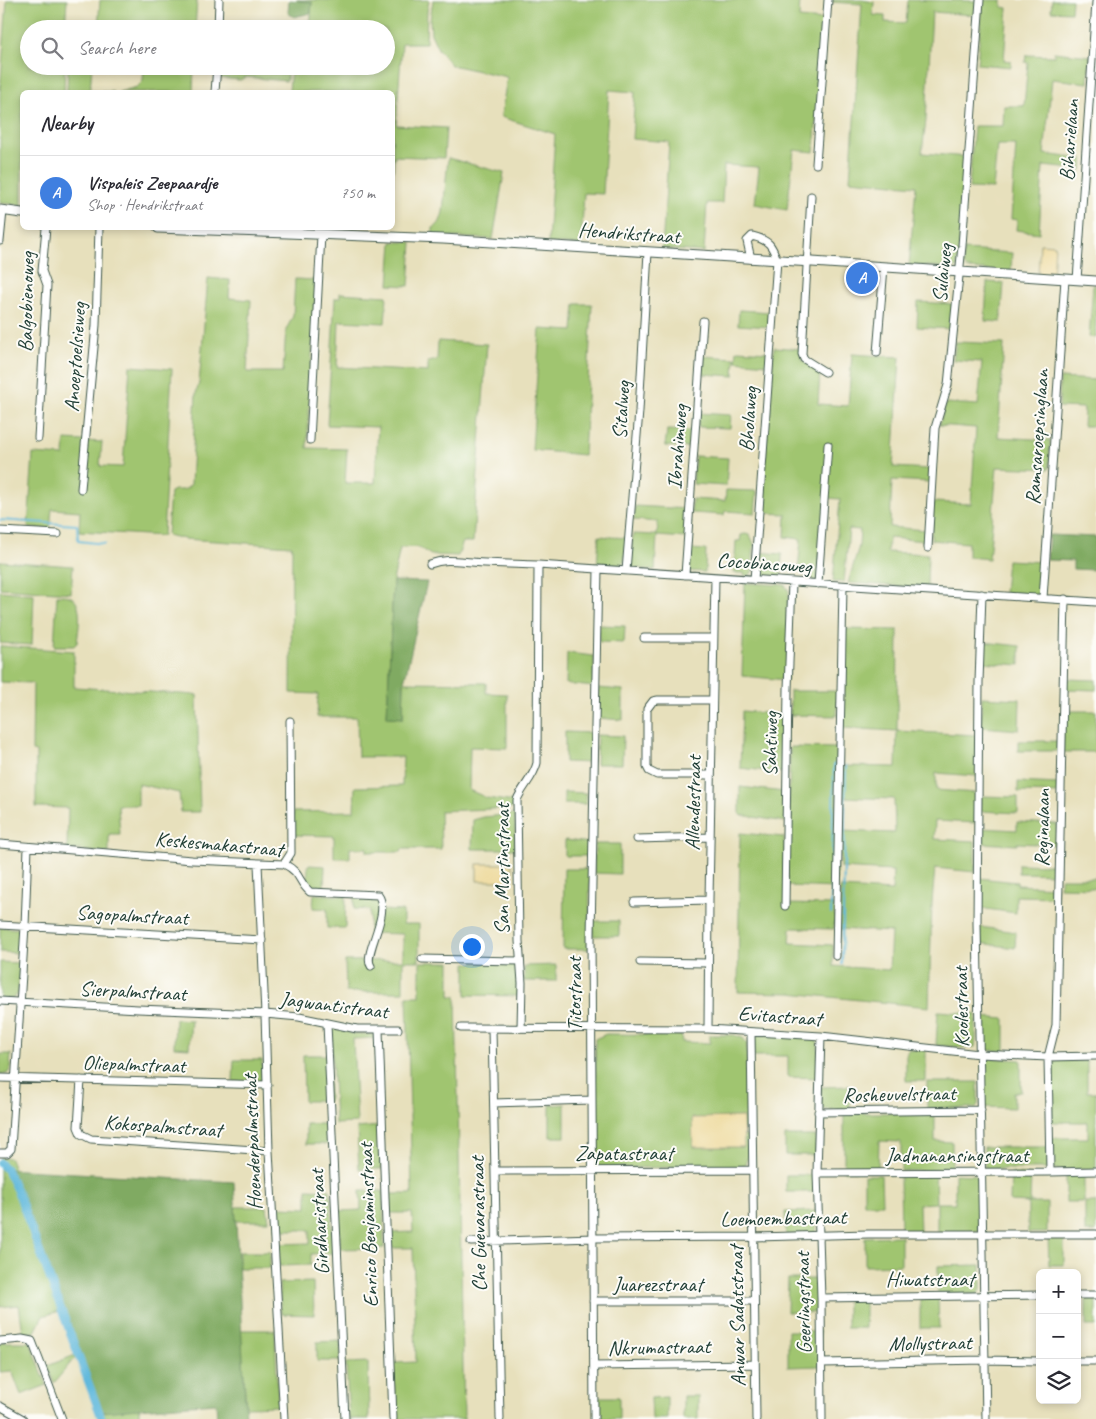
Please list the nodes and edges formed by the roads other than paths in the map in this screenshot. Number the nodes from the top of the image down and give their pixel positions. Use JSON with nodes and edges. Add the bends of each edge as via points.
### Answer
{"nodes":[{"id":1,"x":218,"y":0,"type":"edge"},
{"id":2,"x":828,"y":0,"type":"edge"},
{"id":3,"x":980,"y":0,"type":"edge"},
{"id":4,"x":1096,"y":2,"type":"edge"},
{"id":5,"x":218,"y":20,"type":"edge"},
{"id":6,"x":216,"y":75,"type":"edge"},
{"id":7,"x":214,"y":90,"type":"edge"},
{"id":8,"x":816,"y":164,"type":"dead end"},
{"id":9,"x":811,"y":196,"type":"dead end"},
{"id":10,"x":1,"y":210,"type":"edge"},
{"id":11,"x":20,"y":213,"type":"edge"},
{"id":12,"x":46,"y":230,"type":"edge"},
{"id":13,"x":99,"y":230,"type":"edge"},
{"id":14,"x":220,"y":230,"type":"edge"},
{"id":15,"x":321,"y":235,"type":"junction"},
{"id":16,"x":0,"y":241,"type":"edge"},
{"id":17,"x":648,"y":252,"type":"junction"},
{"id":18,"x":751,"y":258,"type":"junction"},
{"id":19,"x":777,"y":260,"type":"junction"},
{"id":20,"x":807,"y":262,"type":"junction"},
{"id":21,"x":884,"y":267,"type":"junction"},
{"id":22,"x":959,"y":272,"type":"junction"},
{"id":23,"x":1065,"y":279,"type":"junction"},
{"id":24,"x":1077,"y":280,"type":"junction"},
{"id":25,"x":1096,"y":281,"type":"edge"},
{"id":26,"x":704,"y":321,"type":"dead end"},
{"id":27,"x":877,"y":353,"type":"dead end"},
{"id":28,"x":825,"y":372,"type":"dead end"},
{"id":29,"x":38,"y":438,"type":"dead end"},
{"id":30,"x":310,"y":440,"type":"dead end"},
{"id":31,"x":828,"y":445,"type":"dead end"},
{"id":32,"x":81,"y":489,"type":"dead end"},
{"id":33,"x":0,"y":531,"type":"edge"},
{"id":34,"x":58,"y":534,"type":"dead end"},
{"id":35,"x":928,"y":548,"type":"dead end"},
{"id":36,"x":430,"y":564,"type":"dead end"},
{"id":37,"x":538,"y":565,"type":"junction"},
{"id":38,"x":598,"y":569,"type":"junction"},
{"id":39,"x":626,"y":571,"type":"junction"},
{"id":40,"x":685,"y":575,"type":"junction"},
{"id":41,"x":715,"y":577,"type":"junction"},
{"id":42,"x":754,"y":580,"type":"junction"},
{"id":43,"x":792,"y":582,"type":"junction"},
{"id":44,"x":818,"y":584,"type":"junction"},
{"id":45,"x":843,"y":586,"type":"junction"},
{"id":46,"x":982,"y":594,"type":"junction"},
{"id":47,"x":1043,"y":598,"type":"junction"},
{"id":48,"x":1065,"y":599,"type":"junction"},
{"id":49,"x":1096,"y":602,"type":"edge"},
{"id":50,"x":644,"y":638,"type":"dead end"},
{"id":51,"x":713,"y":638,"type":"junction"},
{"id":52,"x":712,"y":700,"type":"junction"},
{"id":53,"x":290,"y":721,"type":"dead end"},
{"id":54,"x":711,"y":776,"type":"junction"},
{"id":55,"x":710,"y":837,"type":"junction"},
{"id":56,"x":637,"y":839,"type":"dead end"},
{"id":57,"x":0,"y":844,"type":"edge"},
{"id":58,"x":28,"y":847,"type":"junction"},
{"id":59,"x":258,"y":864,"type":"junction"},
{"id":60,"x":284,"y":864,"type":"junction"},
{"id":61,"x":709,"y":900,"type":"junction"},
{"id":62,"x":634,"y":902,"type":"dead end"},
{"id":63,"x":785,"y":906,"type":"dead end"},
{"id":64,"x":0,"y":925,"type":"edge"},
{"id":65,"x":25,"y":926,"type":"junction"},
{"id":66,"x":262,"y":940,"type":"junction"},
{"id":67,"x":836,"y":956,"type":"dead end"},
{"id":68,"x":422,"y":959,"type":"dead end"},
{"id":69,"x":520,"y":960,"type":"junction"},
{"id":70,"x":640,"y":962,"type":"dead end"},
{"id":71,"x":708,"y":963,"type":"junction"},
{"id":72,"x":371,"y":966,"type":"dead end"},
{"id":73,"x":0,"y":1001,"type":"edge"},
{"id":74,"x":20,"y":1002,"type":"junction"},
{"id":75,"x":265,"y":1014,"type":"junction"},
{"id":76,"x":327,"y":1024,"type":"junction"},
{"id":77,"x":461,"y":1028,"type":"dead end"},
{"id":78,"x":492,"y":1028,"type":"junction"},
{"id":79,"x":521,"y":1028,"type":"junction"},
{"id":80,"x":592,"y":1029,"type":"junction"},
{"id":81,"x":708,"y":1029,"type":"junction"},
{"id":82,"x":379,"y":1030,"type":"junction"},
{"id":83,"x":398,"y":1030,"type":"dead end"},
{"id":84,"x":751,"y":1032,"type":"junction"},
{"id":85,"x":821,"y":1036,"type":"junction"},
{"id":86,"x":979,"y":1054,"type":"junction"},
{"id":87,"x":1096,"y":1056,"type":"edge"},
{"id":88,"x":1048,"y":1057,"type":"junction"},
{"id":89,"x":0,"y":1078,"type":"edge"},
{"id":90,"x":16,"y":1079,"type":"junction"},
{"id":91,"x":81,"y":1080,"type":"junction"},
{"id":92,"x":268,"y":1085,"type":"junction"},
{"id":93,"x":592,"y":1100,"type":"junction"},
{"id":94,"x":494,"y":1103,"type":"junction"},
{"id":95,"x":981,"y":1110,"type":"junction"},
{"id":96,"x":818,"y":1112,"type":"junction"},
{"id":97,"x":269,"y":1151,"type":"junction"},
{"id":98,"x":4,"y":1153,"type":"edge"},
{"id":99,"x":753,"y":1170,"type":"junction"},
{"id":100,"x":495,"y":1171,"type":"junction"},
{"id":101,"x":592,"y":1171,"type":"junction"},
{"id":102,"x":1096,"y":1171,"type":"edge"},
{"id":103,"x":982,"y":1172,"type":"junction"},
{"id":104,"x":1050,"y":1172,"type":"junction"},
{"id":105,"x":817,"y":1173,"type":"junction"},
{"id":106,"x":1096,"y":1234,"type":"edge"},
{"id":107,"x":982,"y":1235,"type":"junction"},
{"id":108,"x":819,"y":1236,"type":"junction"},
{"id":109,"x":753,"y":1237,"type":"junction"},
{"id":110,"x":593,"y":1238,"type":"junction"},
{"id":111,"x":471,"y":1242,"type":"dead end"},
{"id":112,"x":496,"y":1242,"type":"junction"},
{"id":113,"x":1081,"y":1294,"type":"edge"},
{"id":114,"x":1096,"y":1294,"type":"edge"},
{"id":115,"x":984,"y":1296,"type":"junction"},
{"id":116,"x":1036,"y":1296,"type":"edge"},
{"id":117,"x":821,"y":1298,"type":"junction"},
{"id":118,"x":593,"y":1301,"type":"junction"},
{"id":119,"x":754,"y":1301,"type":"junction"},
{"id":120,"x":0,"y":1341,"type":"edge"},
{"id":121,"x":985,"y":1360,"type":"junction"},
{"id":122,"x":1036,"y":1361,"type":"edge"},
{"id":123,"x":1081,"y":1361,"type":"edge"},
{"id":124,"x":1096,"y":1361,"type":"edge"},
{"id":125,"x":822,"y":1363,"type":"junction"},
{"id":126,"x":755,"y":1364,"type":"junction"},
{"id":127,"x":594,"y":1366,"type":"junction"},
{"id":128,"x":0,"y":1406,"type":"edge"},
{"id":129,"x":23,"y":1419,"type":"edge"},
{"id":130,"x":62,"y":1419,"type":"edge"},
{"id":131,"x":284,"y":1419,"type":"edge"},
{"id":132,"x":345,"y":1419,"type":"edge"},
{"id":133,"x":393,"y":1419,"type":"edge"},
{"id":134,"x":500,"y":1419,"type":"edge"},
{"id":135,"x":594,"y":1419,"type":"edge"},
{"id":136,"x":756,"y":1419,"type":"edge"},
{"id":137,"x":822,"y":1419,"type":"edge"},
{"id":138,"x":986,"y":1419,"type":"edge"}],
"edges":[{"from":1,"to":5,"type":"street"},
{"from":2,"to":8,"type":"street"},
{"from":3,"to":22,"type":"street","name":"Sulaiweg"},
{"from":4,"to":24,"type":"street","name":"Biharielaan"},
{"from":6,"to":7,"type":"street"},
{"from":9,"to":20,"type":"street"},
{"from":10,"to":11,"type":"street"},
{"from":10,"to":16,"type":"street"},
{"from":12,"to":29,"type":"street","name":"Balgobienoweg","via":[[42,271],[48,285]]},
{"from":13,"to":32,"type":"street","name":"Anoeptoelsieweg","via":[[96,325]]},
{"from":14,"to":15,"type":"street","name":"Hendrikstraat"},
{"from":15,"to":17,"type":"street","name":"Hendrikstraat"},
{"from":15,"to":30,"type":"street"},
{"from":17,"to":18,"type":"street","name":"Hendrikstraat"},
{"from":17,"to":39,"type":"street","name":"Sitalweg"},
{"from":18,"to":19,"type":"street","name":"Hendrikstraat"},
{"from":18,"to":19,"type":"street","via":[[747,241],[752,236],[769,244]]},
{"from":19,"to":20,"type":"street","name":"Hendrikstraat"},
{"from":19,"to":42,"type":"street","name":"Bholaweg"},
{"from":20,"to":21,"type":"street","name":"Hendrikstraat"},
{"from":20,"to":28,"type":"street","via":[[802,356]]},
{"from":21,"to":22,"type":"street","name":"Hendrikstraat"},
{"from":21,"to":27,"type":"street"},
{"from":22,"to":23,"type":"street","name":"Hendrikstraat"},
{"from":22,"to":35,"type":"street","name":"Sulaiweg","via":[[948,385],[935,428]]},
{"from":23,"to":24,"type":"street","name":"Hendrikstraat"},
{"from":23,"to":47,"type":"street","name":"Ramsaroepsinglaan"},
{"from":24,"to":25,"type":"street","name":"Hendrikstraat"},
{"from":26,"to":40,"type":"street","name":"Ibrahimweg"},
{"from":31,"to":44,"type":"street"},
{"from":33,"to":34,"type":"street"},
{"from":36,"to":37,"type":"street","name":"Cocobiacoweg","via":[[448,559]]},
{"from":37,"to":38,"type":"street","name":"Cocobiacoweg"},
{"from":37,"to":69,"type":"street","name":"San Martinstraat","via":[[537,763],[517,800]]},
{"from":38,"to":39,"type":"street","name":"Cocobiacoweg"},
{"from":38,"to":80,"type":"street","name":"Titostraat"},
{"from":39,"to":40,"type":"street","name":"Cocobiacoweg"},
{"from":40,"to":41,"type":"street","name":"Cocobiacoweg"},
{"from":41,"to":42,"type":"street","name":"Cocobiacoweg"},
{"from":41,"to":51,"type":"street","name":"Allendestraat"},
{"from":42,"to":43,"type":"street","name":"Cocobiacoweg"},
{"from":43,"to":44,"type":"street","name":"Cocobiacoweg"},
{"from":43,"to":63,"type":"street","name":"Sahtiweg"},
{"from":44,"to":45,"type":"street","name":"Cocobiacoweg"},
{"from":45,"to":46,"type":"street","name":"Cocobiacoweg"},
{"from":45,"to":67,"type":"street"},
{"from":46,"to":47,"type":"street","name":"Cocobiacoweg"},
{"from":46,"to":86,"type":"street","name":"Koolestraat","via":[[977,878]]},
{"from":47,"to":48,"type":"street","name":"Cocobiacoweg"},
{"from":48,"to":49,"type":"street","name":"Cocobiacoweg"},
{"from":48,"to":88,"type":"street","name":"Reginalaan","via":[[1056,1025]]},
{"from":50,"to":51,"type":"street"},
{"from":51,"to":52,"type":"street","name":"Allendestraat"},
{"from":52,"to":54,"type":"street","name":"Allendestraat"},
{"from":52,"to":54,"type":"street","via":[[658,700],[647,709],[649,771],[657,776]]},
{"from":53,"to":60,"type":"street","via":[[291,853]]},
{"from":54,"to":55,"type":"street","name":"Allendestraat"},
{"from":55,"to":56,"type":"street"},
{"from":55,"to":61,"type":"street","name":"Allendestraat"},
{"from":57,"to":58,"type":"street","name":"Keskesmakastraat"},
{"from":58,"to":59,"type":"street","name":"Keskesmakastraat"},
{"from":58,"to":65,"type":"street"},
{"from":59,"to":60,"type":"street","name":"Keskesmakastraat"},
{"from":59,"to":66,"type":"street","name":"Hoenderpalmstraat"},
{"from":60,"to":72,"type":"street","name":"Keskesmakastraat","via":[[294,869],[310,892],[380,896],[378,931],[369,957]]},
{"from":61,"to":62,"type":"street"},
{"from":61,"to":71,"type":"street","name":"Allendestraat"},
{"from":64,"to":65,"type":"street","name":"Sagopalmstraat"},
{"from":65,"to":66,"type":"street","name":"Sagopalmstraat"},
{"from":65,"to":74,"type":"street"},
{"from":66,"to":75,"type":"street","name":"Hoenderpalmstraat"},
{"from":68,"to":69,"type":"street"},
{"from":69,"to":79,"type":"street","name":"San Martinstraat"},
{"from":70,"to":71,"type":"street"},
{"from":71,"to":81,"type":"street","name":"Allendestraat"},
{"from":73,"to":74,"type":"street","name":"Sierpalmstraat"},
{"from":74,"to":75,"type":"street","name":"Sierpalmstraat"},
{"from":74,"to":90,"type":"street"},
{"from":75,"to":76,"type":"street","name":"Jagwantistraat"},
{"from":75,"to":92,"type":"street","name":"Hoenderpalmstraat"},
{"from":76,"to":82,"type":"street","name":"Jagwantistraat"},
{"from":76,"to":132,"type":"street","name":"Girdharistraat"},
{"from":77,"to":78,"type":"street","name":"Evitastraat"},
{"from":78,"to":79,"type":"street","name":"Evitastraat"},
{"from":78,"to":94,"type":"street","name":"Che Guevarastraat"},
{"from":79,"to":80,"type":"street","name":"Evitastraat"},
{"from":80,"to":81,"type":"street","name":"Evitastraat"},
{"from":80,"to":93,"type":"street","name":"Titostraat"},
{"from":81,"to":84,"type":"street","name":"Evitastraat"},
{"from":82,"to":83,"type":"street","name":"Jagwantistraat"},
{"from":82,"to":133,"type":"street","name":"Enrico Benjaminstraat"},
{"from":84,"to":85,"type":"street","name":"Evitastraat"},
{"from":84,"to":99,"type":"street","name":"Anwar Sadatstraat"},
{"from":85,"to":86,"type":"street","name":"Evitastraat"},
{"from":85,"to":96,"type":"street","name":"Geerlingstraat"},
{"from":86,"to":88,"type":"street","name":"Evitastraat"},
{"from":86,"to":95,"type":"street","name":"Koolestraat"},
{"from":87,"to":88,"type":"street","name":"Evitastraat"},
{"from":88,"to":104,"type":"street","name":"Reginalaan"},
{"from":89,"to":90,"type":"street","name":"Oliepalmstraat"},
{"from":90,"to":91,"type":"street","name":"Oliepalmstraat"},
{"from":90,"to":98,"type":"street","via":[[11,1149]]},
{"from":91,"to":92,"type":"street","name":"Oliepalmstraat"},
{"from":91,"to":97,"type":"street","name":"Kokospalmstraat","via":[[78,1127],[81,1134],[91,1139]]},
{"from":92,"to":97,"type":"street","name":"Hoenderpalmstraat"},
{"from":93,"to":94,"type":"street"},
{"from":93,"to":101,"type":"street","name":"Titostraat"},
{"from":94,"to":100,"type":"street","name":"Che Guevarastraat"},
{"from":95,"to":96,"type":"street","name":"Rosheuvelstraat"},
{"from":95,"to":103,"type":"street","name":"Koolestraat"},
{"from":96,"to":105,"type":"street","name":"Geerlingstraat"},
{"from":97,"to":131,"type":"street","name":"Hoenderpalmstraat"},
{"from":99,"to":101,"type":"street","name":"Zapatastraat"},
{"from":99,"to":109,"type":"street","name":"Anwar Sadatstraat"},
{"from":100,"to":101,"type":"street","name":"Zapatastraat"},
{"from":100,"to":112,"type":"street","name":"Che Guevarastraat"},
{"from":101,"to":110,"type":"street","name":"Titostraat"},
{"from":102,"to":104,"type":"street","name":"Jadnanansingstraat"},
{"from":103,"to":104,"type":"street","name":"Jadnanansingstraat"},
{"from":103,"to":105,"type":"street","name":"Jadnanansingstraat"},
{"from":103,"to":107,"type":"street","name":"Koolestraat"},
{"from":105,"to":108,"type":"street","name":"Geerlingstraat"},
{"from":106,"to":107,"type":"street","name":"Loemoembastraat"},
{"from":107,"to":108,"type":"street","name":"Loemoembastraat"},
{"from":107,"to":115,"type":"street","name":"Koolestraat"},
{"from":108,"to":109,"type":"street","name":"Loemoembastraat"},
{"from":108,"to":117,"type":"street","name":"Geerlingstraat"},
{"from":109,"to":110,"type":"street","name":"Loemoembastraat"},
{"from":109,"to":119,"type":"street","name":"Anwar Sadatstraat"},
{"from":110,"to":112,"type":"street","name":"Loemoembastraat"},
{"from":110,"to":118,"type":"street","name":"Titostraat"},
{"from":111,"to":112,"type":"street","name":"Loemoembastraat"},
{"from":112,"to":134,"type":"street","name":"Che Guevarastraat"},
{"from":113,"to":114,"type":"street"},
{"from":115,"to":116,"type":"street","name":"Hiwatstraat"},
{"from":115,"to":117,"type":"street","name":"Hiwatstraat"},
{"from":115,"to":121,"type":"street","name":"Koolestraat"},
{"from":117,"to":125,"type":"street","name":"Geerlingstraat"},
{"from":118,"to":119,"type":"street","name":"Juarezstraat"},
{"from":118,"to":127,"type":"street","name":"Titostraat"},
{"from":119,"to":126,"type":"street","name":"Anwar Sadatstraat"},
{"from":120,"to":130,"type":"street","via":[[22,1338],[32,1341]]},
{"from":121,"to":122,"type":"street","name":"Mollystraat"},
{"from":121,"to":125,"type":"street","name":"Mollystraat"},
{"from":121,"to":138,"type":"street","name":"Koolestraat"},
{"from":123,"to":124,"type":"street"},
{"from":125,"to":137,"type":"street","name":"Geerlingstraat"},
{"from":126,"to":127,"type":"street","name":"Nkrumastraat"},
{"from":126,"to":136,"type":"street","name":"Anwar Sadatstraat"},
{"from":127,"to":135,"type":"street","name":"Titostraat"},
{"from":128,"to":129,"type":"street"}]}
